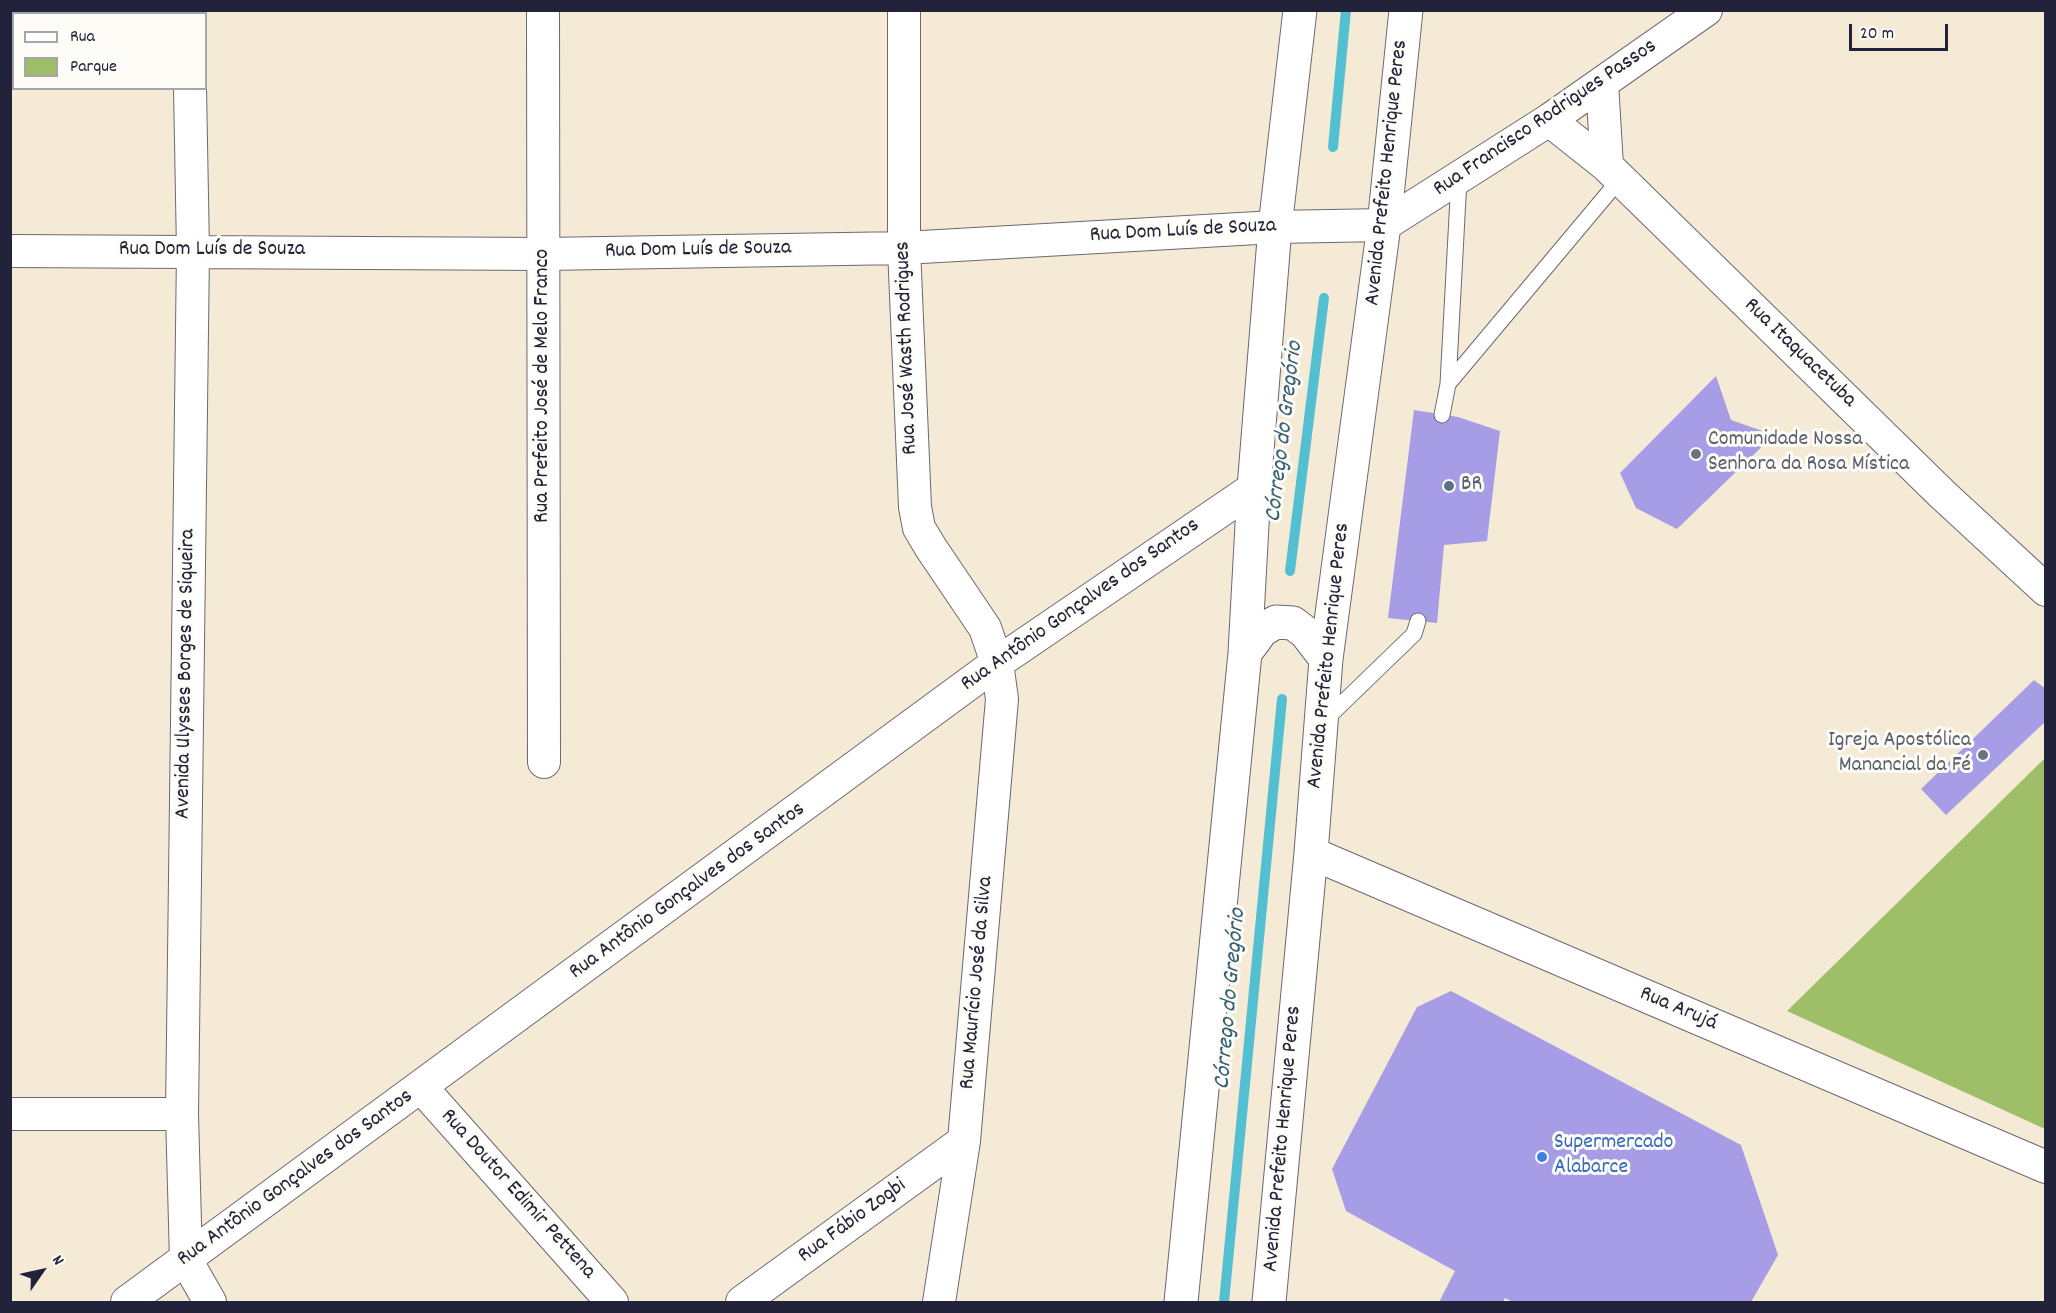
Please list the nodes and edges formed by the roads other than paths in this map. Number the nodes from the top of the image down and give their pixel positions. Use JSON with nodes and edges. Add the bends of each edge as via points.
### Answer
{"nodes":[{"id":1,"x":543,"y":10,"type":"edge"},
{"id":2,"x":904,"y":10,"type":"edge"},
{"id":3,"x":1300,"y":10,"type":"edge"},
{"id":4,"x":1406,"y":10,"type":"edge"},
{"id":5,"x":1684,"y":16,"type":"edge"},
{"id":6,"x":1602,"y":83,"type":"junction"},
{"id":7,"x":190,"y":90,"type":"edge"},
{"id":8,"x":1549,"y":120,"type":"junction"},
{"id":9,"x":1613,"y":172,"type":"junction"},
{"id":10,"x":1459,"y":178,"type":"junction"},
{"id":11,"x":1384,"y":225,"type":"junction"},
{"id":12,"x":1275,"y":226,"type":"junction"},
{"id":13,"x":904,"y":248,"type":"junction"},
{"id":14,"x":193,"y":250,"type":"junction"},
{"id":15,"x":10,"y":251,"type":"edge"},
{"id":16,"x":544,"y":254,"type":"junction"},
{"id":17,"x":1448,"y":384,"type":"junction"},
{"id":18,"x":1442,"y":415,"type":"dead end"},
{"id":19,"x":1254,"y":488,"type":"junction"},
{"id":20,"x":2046,"y":590,"type":"edge"},
{"id":21,"x":1418,"y":621,"type":"dead end"},
{"id":22,"x":1245,"y":653,"type":"junction"},
{"id":23,"x":1326,"y":658,"type":"junction"},
{"id":24,"x":997,"y":663,"type":"junction"},
{"id":25,"x":1321,"y":724,"type":"junction"},
{"id":26,"x":544,"y":762,"type":"dead end"},
{"id":27,"x":1311,"y":852,"type":"junction"},
{"id":28,"x":422,"y":1088,"type":"junction"},
{"id":29,"x":10,"y":1114,"type":"edge"},
{"id":30,"x":182,"y":1114,"type":"junction"},
{"id":31,"x":964,"y":1141,"type":"junction"},
{"id":32,"x":2046,"y":1167,"type":"edge"},
{"id":33,"x":186,"y":1260,"type":"junction"},
{"id":34,"x":127,"y":1302,"type":"edge"},
{"id":35,"x":210,"y":1302,"type":"edge"},
{"id":36,"x":612,"y":1302,"type":"edge"},
{"id":37,"x":741,"y":1302,"type":"edge"},
{"id":38,"x":939,"y":1302,"type":"edge"},
{"id":39,"x":1180,"y":1302,"type":"edge"},
{"id":40,"x":1269,"y":1302,"type":"edge"}],
"edges":[{"from":1,"to":16,"type":"street","name":"Rua Prefeito José de Melo Franco"},
{"from":2,"to":13,"type":"street","name":"Rua José Wasth Rodrigues"},
{"from":3,"to":12,"type":"highway"},
{"from":4,"to":11,"type":"highway","name":"Avenida Prefeito Henrique Peres"},
{"from":5,"to":6,"type":"street","name":"Rua Francisco Rodrigues Passos"},
{"from":6,"to":8,"type":"street","name":"Rua Francisco Rodrigues Passos"},
{"from":6,"to":9,"type":"street"},
{"from":7,"to":14,"type":"street","name":"Avenida Ulysses Borges de Siqueira"},
{"from":8,"to":9,"type":"street","name":"Rua Itaquacetuba"},
{"from":8,"to":10,"type":"street","name":"Rua Francisco Rodrigues Passos"},
{"from":9,"to":17,"type":"lane"},
{"from":9,"to":20,"type":"street","name":"Rua Itaquacetuba","via":[[1942,494]]},
{"from":10,"to":11,"type":"street","name":"Rua Francisco Rodrigues Passos"},
{"from":10,"to":17,"type":"lane"},
{"from":11,"to":12,"type":"street","name":"Rua Dom Luís de Souza"},
{"from":11,"to":23,"type":"highway","name":"Avenida Prefeito Henrique Peres"},
{"from":12,"to":13,"type":"street","name":"Rua Dom Luís de Souza"},
{"from":12,"to":19,"type":"highway"},
{"from":13,"to":16,"type":"street","name":"Rua Dom Luís de Souza"},
{"from":13,"to":24,"type":"street","name":"Rua José Wasth Rodrigues","via":[[919,528],[985,628]]},
{"from":14,"to":15,"type":"street","name":"Rua Dom Luís de Souza"},
{"from":14,"to":16,"type":"street","name":"Rua Dom Luís de Souza"},
{"from":14,"to":30,"type":"street","name":"Avenida Ulysses Borges de Siqueira"},
{"from":16,"to":26,"type":"street","name":"Rua Prefeito José de Melo Franco"},
{"from":17,"to":18,"type":"lane"},
{"from":19,"to":22,"type":"highway"},
{"from":19,"to":24,"type":"street","name":"Rua Antônio Gonçalves dos Santos"},
{"from":21,"to":25,"type":"lane","via":[[1414,634]]},
{"from":22,"to":23,"type":"highway","via":[[1262,630],[1276,622],[1293,623]]},
{"from":22,"to":39,"type":"highway"},
{"from":23,"to":25,"type":"highway","name":"Avenida Prefeito Henrique Peres"},
{"from":24,"to":28,"type":"street","name":"Rua Antônio Gonçalves dos Santos"},
{"from":24,"to":31,"type":"street","name":"Rua Maurício José da Silva","via":[[1001,729]]},
{"from":25,"to":27,"type":"highway","name":"Avenida Prefeito Henrique Peres"},
{"from":27,"to":32,"type":"street","name":"Rua Arujá"},
{"from":27,"to":40,"type":"highway","name":"Avenida Prefeito Henrique Peres"},
{"from":28,"to":33,"type":"street","name":"Rua Antônio Gonçalves dos Santos"},
{"from":28,"to":36,"type":"street","name":"Rua Doutor Edimir Pettena"},
{"from":29,"to":30,"type":"street"},
{"from":30,"to":33,"type":"street","name":"Avenida Ulysses Borges de Siqueira"},
{"from":31,"to":37,"type":"street","name":"Rua Fábio Zogbi"},
{"from":31,"to":38,"type":"street","name":"Rua Maurício José da Silva"},
{"from":33,"to":34,"type":"street","name":"Rua Antônio Gonçalves dos Santos"},
{"from":33,"to":35,"type":"street"}]}
